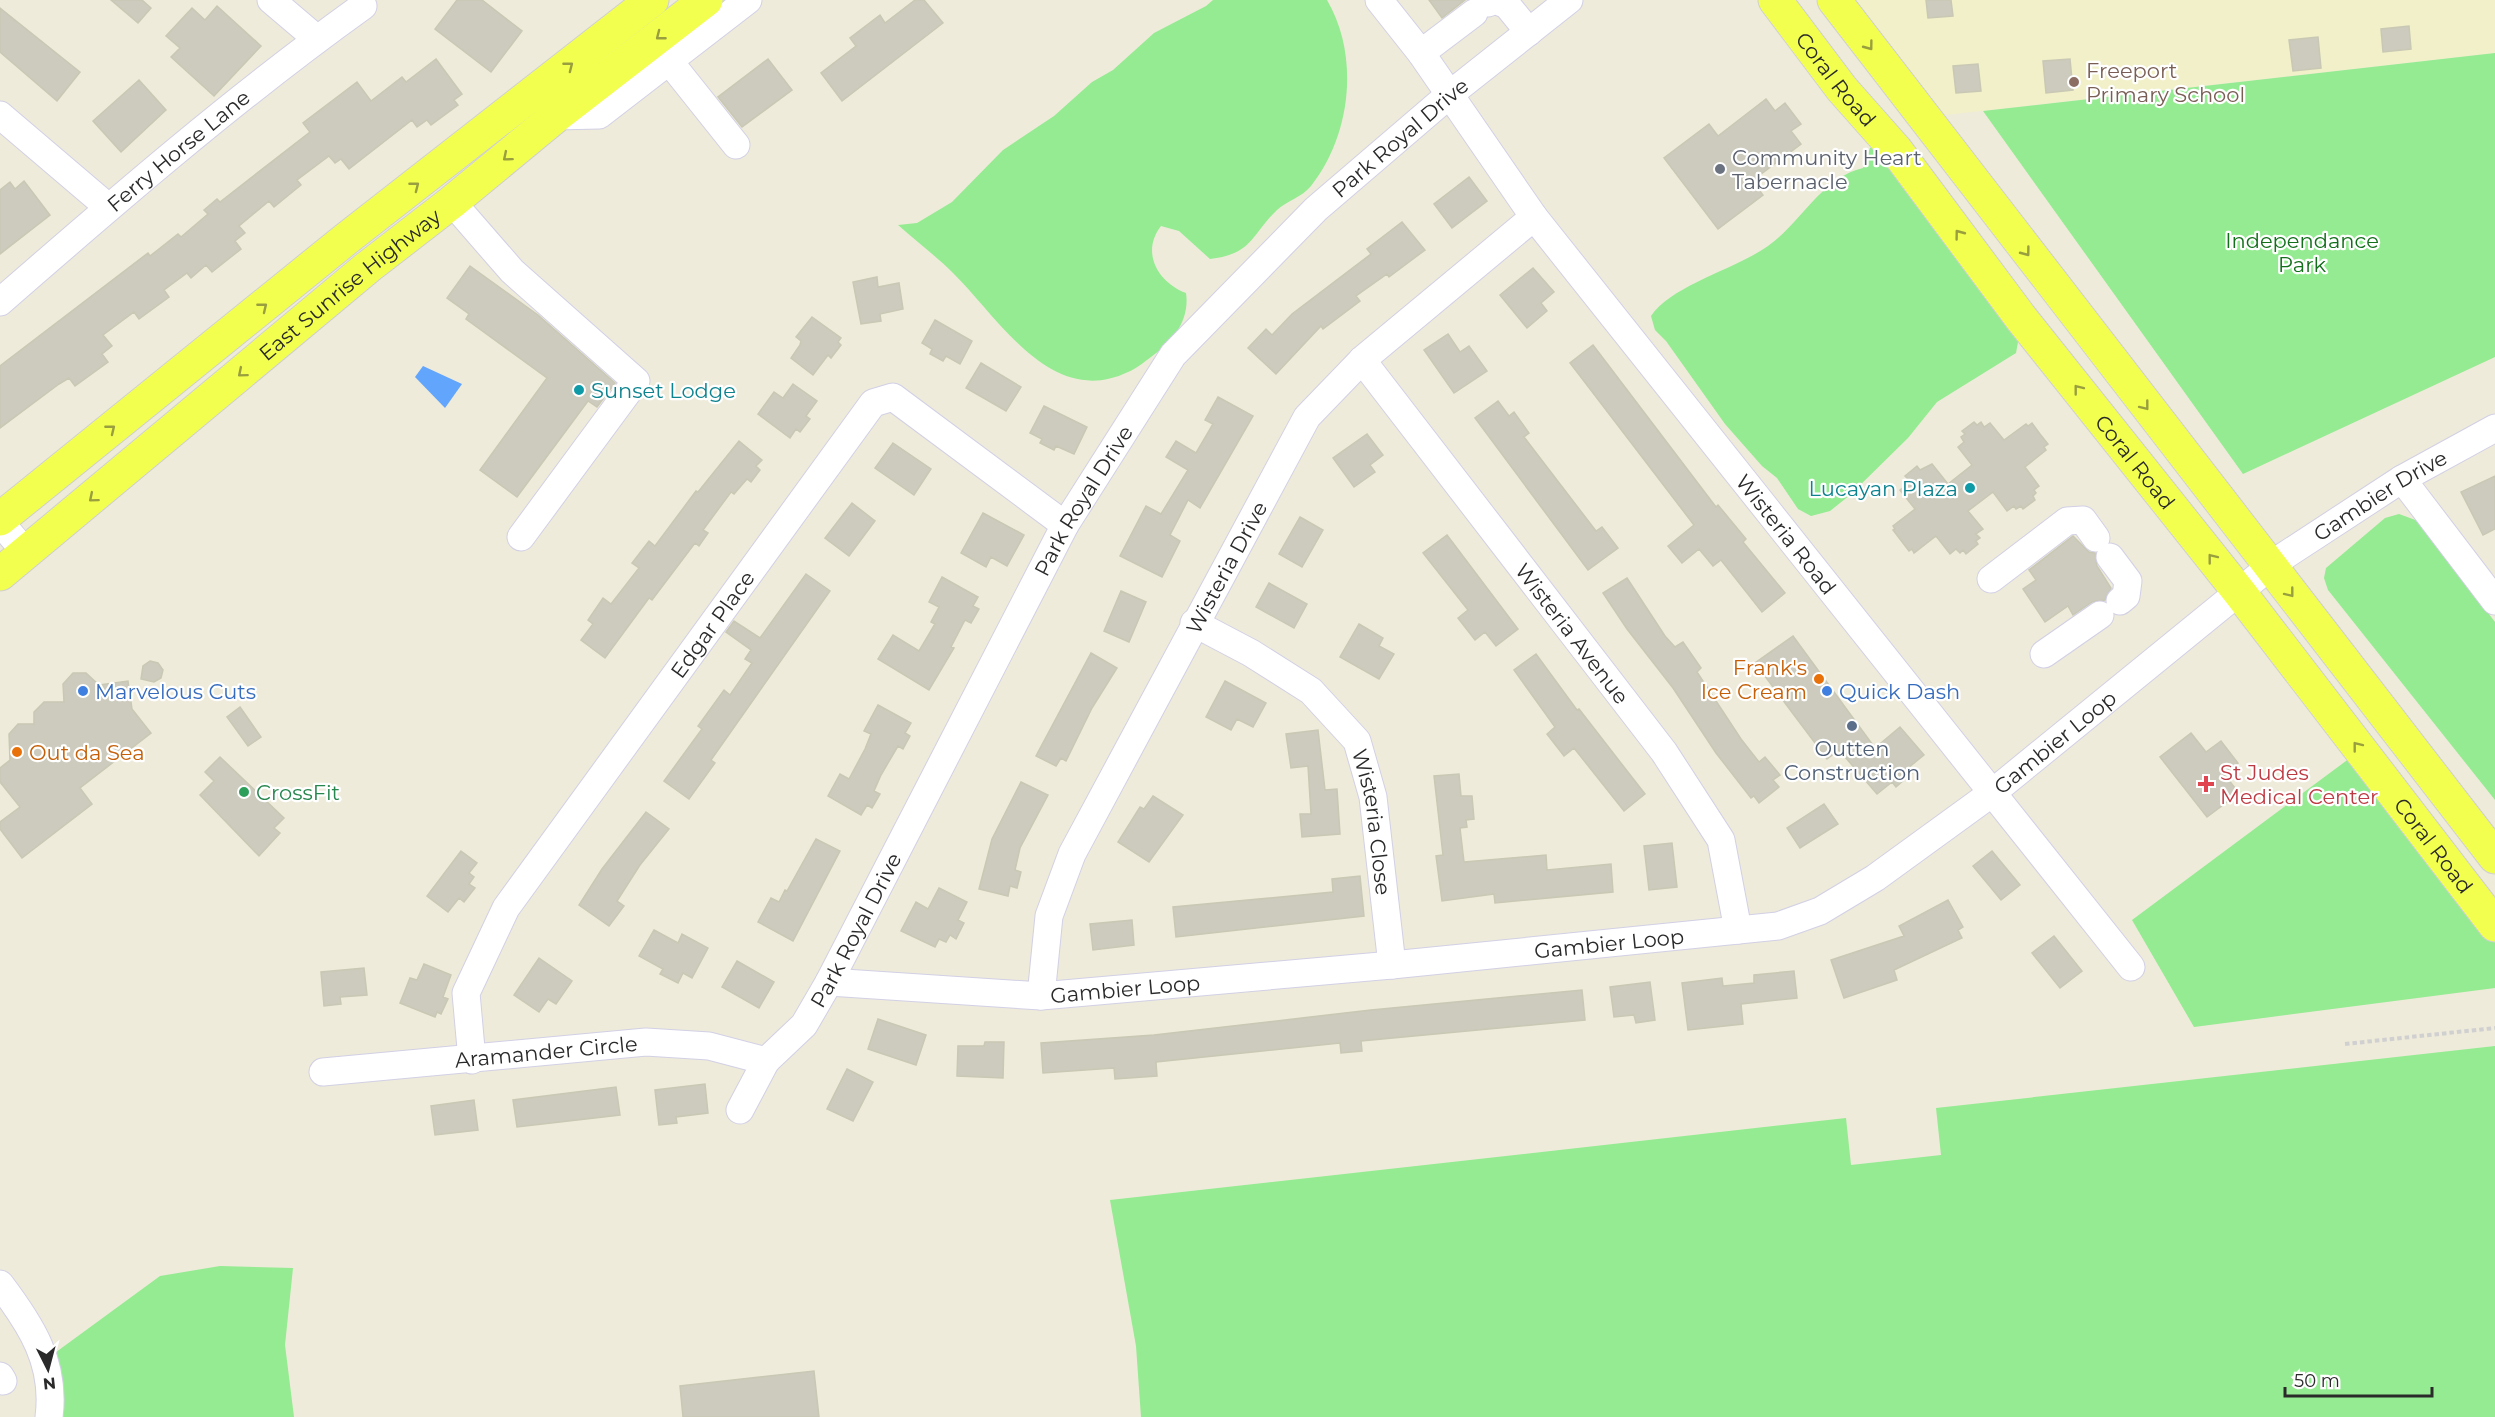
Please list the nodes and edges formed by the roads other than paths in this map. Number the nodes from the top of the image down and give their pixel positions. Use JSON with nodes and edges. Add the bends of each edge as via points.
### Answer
{"nodes":[{"id":1,"x":271,"y":0,"type":"edge"},
{"id":2,"x":652,"y":0,"type":"edge"},
{"id":3,"x":706,"y":0,"type":"edge"},
{"id":4,"x":748,"y":0,"type":"edge"},
{"id":5,"x":1379,"y":0,"type":"edge"},
{"id":6,"x":1569,"y":0,"type":"edge"},
{"id":7,"x":1775,"y":0,"type":"edge"},
{"id":8,"x":1834,"y":0,"type":"edge"},
{"id":9,"x":363,"y":6,"type":"dead end"},
{"id":10,"x":1529,"y":32,"type":"junction"},
{"id":11,"x":317,"y":39,"type":"junction"},
{"id":12,"x":1421,"y":53,"type":"junction"},
{"id":13,"x":669,"y":61,"type":"junction"},
{"id":14,"x":1449,"y":95,"type":"junction"},
{"id":15,"x":546,"y":104,"type":"junction"},
{"id":16,"x":0,"y":115,"type":"edge"},
{"id":17,"x":1929,"y":124,"type":"junction"},
{"id":18,"x":736,"y":145,"type":"dead end"},
{"id":19,"x":1896,"y":150,"type":"junction"},
{"id":20,"x":452,"y":202,"type":"junction"},
{"id":21,"x":108,"y":207,"type":"junction"},
{"id":22,"x":1534,"y":217,"type":"junction"},
{"id":23,"x":2055,"y":290,"type":"junction"},
{"id":24,"x":0,"y":302,"type":"edge"},
{"id":25,"x":2021,"y":318,"type":"junction"},
{"id":26,"x":1362,"y":360,"type":"junction"},
{"id":27,"x":2495,"y":428,"type":"edge"},
{"id":28,"x":2402,"y":479,"type":"junction"},
{"id":29,"x":0,"y":520,"type":"edge"},
{"id":30,"x":1065,"y":525,"type":"junction"},
{"id":31,"x":522,"y":537,"type":"dead end"},
{"id":32,"x":27,"y":554,"type":"junction"},
{"id":33,"x":2270,"y":567,"type":"junction"},
{"id":34,"x":0,"y":574,"type":"edge"},
{"id":35,"x":1991,"y":579,"type":"dead end"},
{"id":36,"x":2240,"y":593,"type":"junction"},
{"id":37,"x":2495,"y":601,"type":"edge"},
{"id":38,"x":1194,"y":623,"type":"junction"},
{"id":39,"x":2044,"y":654,"type":"dead end"},
{"id":40,"x":1992,"y":793,"type":"junction"},
{"id":41,"x":2495,"y":857,"type":"edge"},
{"id":42,"x":2495,"y":925,"type":"edge"},
{"id":43,"x":1738,"y":930,"type":"junction"},
{"id":44,"x":1392,"y":964,"type":"junction"},
{"id":45,"x":2131,"y":967,"type":"dead end"},
{"id":46,"x":829,"y":982,"type":"junction"},
{"id":47,"x":1041,"y":996,"type":"junction"},
{"id":48,"x":472,"y":1060,"type":"junction"},
{"id":49,"x":766,"y":1061,"type":"junction"},
{"id":50,"x":323,"y":1072,"type":"dead end"},
{"id":51,"x":740,"y":1110,"type":"dead end"},
{"id":52,"x":0,"y":1284,"type":"edge"},
{"id":53,"x":50,"y":1417,"type":"edge"}],
"edges":[{"from":1,"to":11,"type":"street"},
{"from":15,"to":2,"type":"main road","name":"East Sunrise Highway","one_way":true},
{"from":3,"to":15,"type":"main road","name":"East Sunrise Highway","one_way":true},
{"from":4,"to":13,"type":"street"},
{"from":5,"to":12,"type":"street","name":"Wisteria Road"},
{"from":6,"to":10,"type":"street","name":"Park Royal Drive"},
{"from":7,"to":19,"type":"main road","name":"Coral Road","via":[[1842,88]]},
{"from":8,"to":17,"type":"main road","name":"Coral Road","one_way":true},
{"from":9,"to":11,"type":"street","name":"Ferry Horse Lane"},
{"from":10,"to":12,"type":"street","via":[[1507,5],[1495,0]]},
{"from":10,"to":14,"type":"street","name":"Park Royal Drive"},
{"from":11,"to":21,"type":"street","name":"Ferry Horse Lane"},
{"from":12,"to":14,"type":"street","name":"Wisteria Road"},
{"from":13,"to":15,"type":"street","via":[[599,115]]},
{"from":13,"to":18,"type":"street"},
{"from":14,"to":22,"type":"street","name":"Wisteria Road"},
{"from":14,"to":30,"type":"street","name":"Park Royal Drive","via":[[1316,209],[1173,355]]},
{"from":15,"to":20,"type":"main road","name":"East Sunrise Highway","one_way":true},
{"from":29,"to":15,"type":"main road","name":"East Sunrise Highway","one_way":true,"via":[[346,239]]},
{"from":16,"to":21,"type":"street"},
{"from":17,"to":19,"type":"main road"},
{"from":17,"to":23,"type":"main road","name":"Coral Road","one_way":true},
{"from":25,"to":19,"type":"main road","name":"Coral Road","one_way":true},
{"from":20,"to":31,"type":"street","via":[[512,271],[636,381]]},
{"from":20,"to":32,"type":"main road","name":"East Sunrise Highway","one_way":true,"via":[[368,267]]},
{"from":21,"to":24,"type":"street","name":"Ferry Horse Lane"},
{"from":22,"to":26,"type":"street","name":"Wisteria Drive"},
{"from":22,"to":40,"type":"street","name":"Wisteria Road"},
{"from":23,"to":25,"type":"main road"},
{"from":23,"to":33,"type":"main road","name":"Coral Road","one_way":true},
{"from":36,"to":25,"type":"main road","name":"Coral Road","one_way":true},
{"from":26,"to":38,"type":"street","name":"Wisteria Drive","via":[[1307,417]]},
{"from":26,"to":43,"type":"street","name":"Wisteria Avenue","via":[[1664,752],[1720,840]]},
{"from":27,"to":28,"type":"street","name":"Gambier Drive"},
{"from":28,"to":33,"type":"street","name":"Gambier Drive"},
{"from":28,"to":37,"type":"street"},
{"from":29,"to":32,"type":"street"},
{"from":30,"to":46,"type":"street","name":"Park Royal Drive"},
{"from":30,"to":48,"type":"street","name":"Edgar Place","via":[[893,397],[873,404],[506,908],[466,993]]},
{"from":32,"to":34,"type":"main road","name":"East Sunrise Highway"},
{"from":33,"to":36,"type":"street","name":"Gambier Loop"},
{"from":33,"to":41,"type":"main road","name":"Coral Road","one_way":true},
{"from":35,"to":39,"type":"street","via":[[2067,521],[2083,520],[2128,581],[2126,596]]},
{"from":36,"to":40,"type":"street","name":"Gambier Loop"},
{"from":42,"to":36,"type":"main road","name":"Coral Road","one_way":true},
{"from":38,"to":44,"type":"street","name":"Wisteria Close","via":[[1311,691],[1357,741],[1373,797]]},
{"from":38,"to":47,"type":"street","name":"Wisteria Drive","via":[[1072,854],[1049,916]]},
{"from":40,"to":43,"type":"street","name":"Gambier Loop","via":[[1875,878],[1820,911],[1778,926]]},
{"from":40,"to":45,"type":"street","name":"Wisteria Road"},
{"from":43,"to":44,"type":"street","name":"Gambier Loop"},
{"from":44,"to":47,"type":"street","name":"Gambier Loop"},
{"from":46,"to":47,"type":"street","name":"Gambier Loop"},
{"from":46,"to":49,"type":"street","name":"Park Royal Drive","via":[[804,1025]]},
{"from":48,"to":49,"type":"street","name":"Aramander Circle","via":[[646,1042],[709,1046]]},
{"from":48,"to":50,"type":"street","name":"Aramander Circle"},
{"from":49,"to":51,"type":"street","name":"Park Royal Drive"},
{"from":52,"to":53,"type":"street","via":[[29,1322],[46,1359]]}]}
